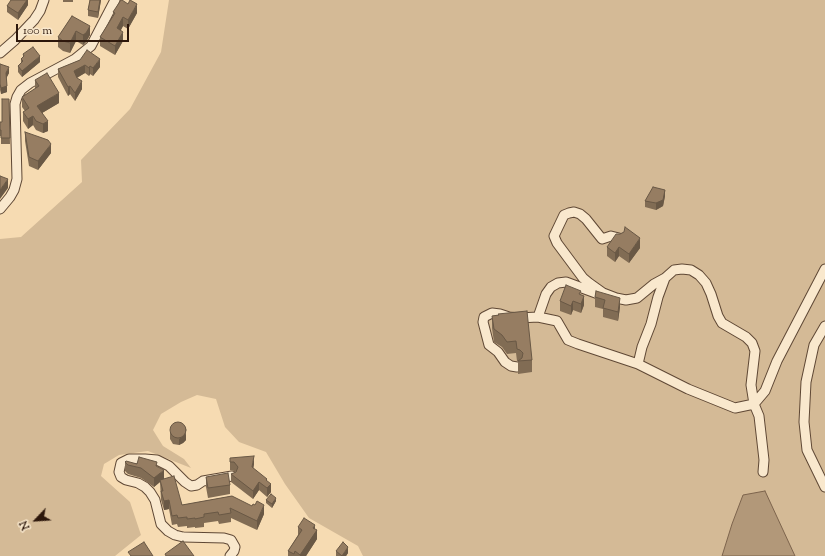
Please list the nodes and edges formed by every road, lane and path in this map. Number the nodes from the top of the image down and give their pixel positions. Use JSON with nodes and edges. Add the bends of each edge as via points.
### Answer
{"nodes":[{"id":1,"x":44,"y":0,"type":"edge"},
{"id":2,"x":115,"y":0,"type":"edge"},
{"id":3,"x":0,"y":53,"type":"edge"},
{"id":4,"x":0,"y":209,"type":"edge"},
{"id":5,"x":619,"y":238,"type":"edge"},
{"id":6,"x":825,"y":269,"type":"edge"},
{"id":7,"x":665,"y":278,"type":"junction"},
{"id":8,"x":616,"y":298,"type":"junction"},
{"id":9,"x":538,"y":317,"type":"junction"},
{"id":10,"x":825,"y":326,"type":"edge"},
{"id":11,"x":638,"y":364,"type":"junction"},
{"id":12,"x":517,"y":367,"type":"edge"},
{"id":13,"x":757,"y":402,"type":"junction"},
{"id":14,"x":763,"y":472,"type":"dead end"},
{"id":15,"x":232,"y":476,"type":"edge"},
{"id":16,"x":825,"y":486,"type":"edge"},
{"id":17,"x":230,"y":556,"type":"edge"}],
"edges":[{"from":1,"to":3,"type":"street","via":[[34,20]]},
{"from":2,"to":4,"type":"street","via":[[91,46],[75,59],[30,83],[17,97],[17,179],[10,198]]},
{"from":5,"to":8,"type":"street","via":[[611,236],[602,239],[586,219],[574,212],[564,215],[554,236],[556,243],[583,278],[603,293]]},
{"from":6,"to":13,"type":"street","via":[[794,326],[765,391]]},
{"from":7,"to":8,"type":"street","via":[[637,298]]},
{"from":7,"to":11,"type":"street"},
{"from":7,"to":13,"type":"street","via":[[674,270],[682,269],[691,270],[699,275],[706,283],[722,322],[752,343],[755,351],[751,384]]},
{"from":8,"to":9,"type":"street","via":[[595,294],[566,282],[551,287]]},
{"from":9,"to":11,"type":"street","via":[[557,321],[568,340]]},
{"from":9,"to":12,"type":"street","via":[[519,318],[492,313],[484,317],[489,346],[498,352],[505,362]]},
{"from":10,"to":16,"type":"street","via":[[814,345],[806,382],[804,422],[807,450]]},
{"from":11,"to":13,"type":"street","via":[[688,389],[735,408]]},
{"from":13,"to":14,"type":"street","via":[[764,460]]},
{"from":15,"to":17,"type":"street","via":[[203,481],[191,486],[169,466],[157,460],[145,459],[129,459],[122,462],[119,472],[121,477],[138,483],[150,492],[155,500],[161,524],[168,531],[183,537],[230,540],[235,547]]}]}
